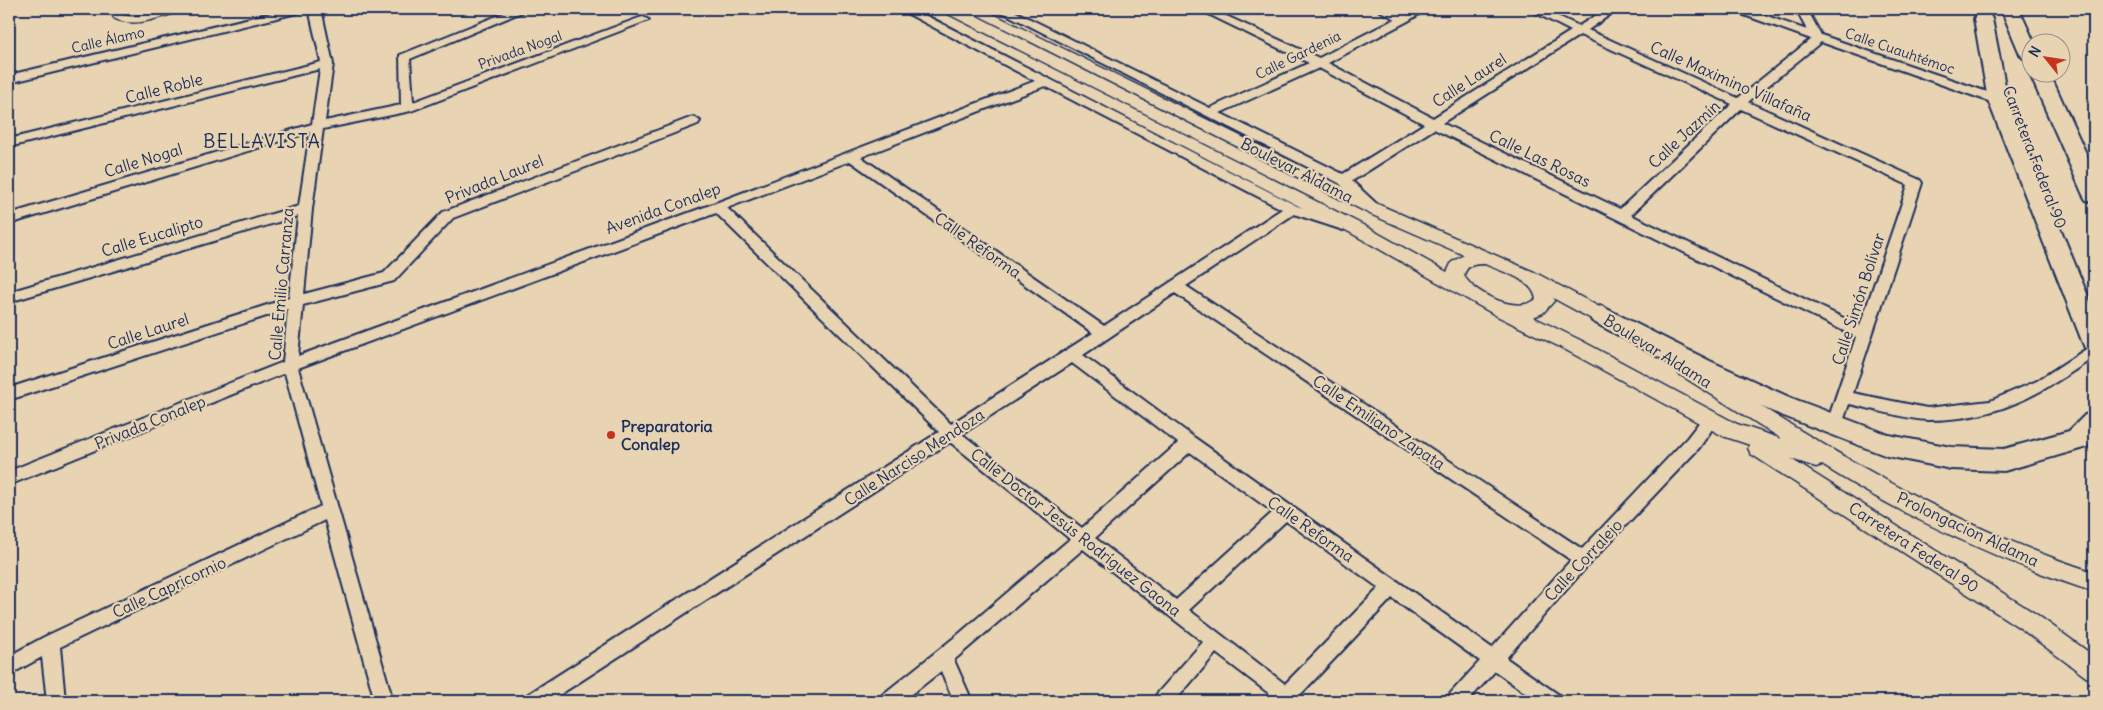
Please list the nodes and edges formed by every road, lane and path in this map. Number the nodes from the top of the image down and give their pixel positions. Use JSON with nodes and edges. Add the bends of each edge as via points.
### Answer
{"nodes":[{"id":1,"x":116,"y":9,"type":"edge"},
{"id":2,"x":179,"y":9,"type":"edge"},
{"id":3,"x":301,"y":9,"type":"edge"},
{"id":4,"x":315,"y":9,"type":"edge"},
{"id":5,"x":523,"y":9,"type":"edge"},
{"id":6,"x":906,"y":9,"type":"edge"},
{"id":7,"x":925,"y":9,"type":"edge"},
{"id":8,"x":974,"y":9,"type":"edge"},
{"id":9,"x":1002,"y":9,"type":"edge"},
{"id":10,"x":1203,"y":9,"type":"edge"},
{"id":11,"x":1382,"y":9,"type":"edge"},
{"id":12,"x":1422,"y":9,"type":"edge"},
{"id":13,"x":1533,"y":9,"type":"edge"},
{"id":14,"x":1613,"y":9,"type":"edge"},
{"id":15,"x":1737,"y":9,"type":"edge"},
{"id":16,"x":1802,"y":9,"type":"edge"},
{"id":17,"x":2010,"y":9,"type":"edge"},
{"id":18,"x":1981,"y":14,"type":"edge"},
{"id":19,"x":1404,"y":19,"type":"junction"},
{"id":20,"x":643,"y":20,"type":"dead end"},
{"id":21,"x":1580,"y":30,"type":"junction"},
{"id":22,"x":2020,"y":32,"type":"edge"},
{"id":23,"x":1818,"y":39,"type":"junction"},
{"id":24,"x":1319,"y":63,"type":"junction"},
{"id":25,"x":326,"y":64,"type":"junction"},
{"id":26,"x":9,"y":78,"type":"edge"},
{"id":27,"x":1047,"y":81,"type":"junction"},
{"id":28,"x":2044,"y":82,"type":"edge"},
{"id":29,"x":1998,"y":100,"type":"junction"},
{"id":30,"x":1741,"y":102,"type":"junction"},
{"id":31,"x":406,"y":108,"type":"junction"},
{"id":32,"x":1212,"y":112,"type":"junction"},
{"id":33,"x":694,"y":121,"type":"dead end"},
{"id":34,"x":1434,"y":124,"type":"junction"},
{"id":35,"x":317,"y":126,"type":"junction"},
{"id":36,"x":9,"y":143,"type":"edge"},
{"id":37,"x":851,"y":156,"type":"junction"},
{"id":38,"x":1344,"y":180,"type":"junction"},
{"id":39,"x":2091,"y":180,"type":"edge"},
{"id":40,"x":1915,"y":184,"type":"joint"},
{"id":41,"x":718,"y":207,"type":"junction"},
{"id":42,"x":305,"y":209,"type":"junction"},
{"id":43,"x":1292,"y":210,"type":"junction"},
{"id":44,"x":1376,"y":210,"type":"junction"},
{"id":45,"x":1621,"y":216,"type":"junction"},
{"id":46,"x":9,"y":219,"type":"edge"},
{"id":47,"x":1357,"y":229,"type":"junction"},
{"id":48,"x":1486,"y":258,"type":"junction"},
{"id":49,"x":1528,"y":276,"type":"junction"},
{"id":50,"x":1175,"y":286,"type":"junction"},
{"id":51,"x":1462,"y":288,"type":"junction"},
{"id":52,"x":9,"y":297,"type":"edge"},
{"id":53,"x":298,"y":301,"type":"junction"},
{"id":54,"x":2094,"y":305,"type":"edge"},
{"id":55,"x":1503,"y":311,"type":"junction"},
{"id":56,"x":1601,"y":315,"type":"junction"},
{"id":57,"x":1105,"y":334,"type":"junction"},
{"id":58,"x":1865,"y":335,"type":"junction"},
{"id":59,"x":2094,"y":341,"type":"edge"},
{"id":60,"x":2094,"y":350,"type":"edge"},
{"id":61,"x":1072,"y":355,"type":"junction"},
{"id":62,"x":290,"y":365,"type":"junction"},
{"id":63,"x":9,"y":394,"type":"edge"},
{"id":64,"x":1844,"y":397,"type":"junction"},
{"id":65,"x":1711,"y":419,"type":"junction"},
{"id":66,"x":2094,"y":422,"type":"edge"},
{"id":67,"x":1834,"y":426,"type":"junction"},
{"id":68,"x":1730,"y":430,"type":"junction"},
{"id":69,"x":952,"y":434,"type":"junction"},
{"id":70,"x":1189,"y":443,"type":"junction"},
{"id":71,"x":1845,"y":469,"type":"junction"},
{"id":72,"x":9,"y":478,"type":"edge"},
{"id":73,"x":330,"y":510,"type":"junction"},
{"id":74,"x":1285,"y":511,"type":"junction"},
{"id":75,"x":1083,"y":539,"type":"junction"},
{"id":76,"x":1584,"y":559,"type":"junction"},
{"id":77,"x":2094,"y":582,"type":"edge"},
{"id":78,"x":1392,"y":586,"type":"junction"},
{"id":79,"x":1176,"y":611,"type":"junction"},
{"id":80,"x":1215,"y":641,"type":"junction"},
{"id":81,"x":50,"y":643,"type":"junction"},
{"id":82,"x":944,"y":658,"type":"junction"},
{"id":83,"x":1492,"y":660,"type":"junction"},
{"id":84,"x":9,"y":666,"type":"edge"},
{"id":85,"x":2094,"y":669,"type":"edge"},
{"id":86,"x":1289,"y":698,"type":"edge"},
{"id":87,"x":56,"y":701,"type":"edge"},
{"id":88,"x":384,"y":701,"type":"edge"},
{"id":89,"x":534,"y":701,"type":"edge"},
{"id":90,"x":889,"y":701,"type":"edge"},
{"id":91,"x":963,"y":701,"type":"edge"},
{"id":92,"x":1163,"y":701,"type":"edge"},
{"id":93,"x":1456,"y":701,"type":"edge"},
{"id":94,"x":1552,"y":701,"type":"edge"}],
"edges":[{"from":1,"to":2,"type":"lane","via":[[116,16],[122,20]]},
{"from":3,"to":26,"type":"street","name":"Calle Álamo"},
{"from":4,"to":25,"type":"street","name":"Calle Emilio Carranza"},
{"from":5,"to":31,"type":"street","via":[[404,57]]},
{"from":6,"to":27,"type":"street","name":"Boulevar Aldama"},
{"from":7,"to":47,"type":"street","name":"Boulevar Aldama"},
{"from":8,"to":44,"type":"street","name":"Boulevar Aldama"},
{"from":9,"to":32,"type":"street"},
{"from":10,"to":24,"type":"street","name":"Calle Las Rosas"},
{"from":11,"to":19,"type":"street"},
{"from":12,"to":19,"type":"street","name":"Calle Gardenia"},
{"from":13,"to":21,"type":"street","name":"Calle Maximino Villafaña"},
{"from":14,"to":21,"type":"street","name":"Calle Laurel"},
{"from":15,"to":23,"type":"street","name":"Calle Cuauhtémoc"},
{"from":16,"to":23,"type":"street"},
{"from":17,"to":22,"type":"highway"},
{"from":18,"to":29,"type":"highway"},
{"from":18,"to":54,"type":"highway","name":"Carretera Federal 90"},
{"from":19,"to":24,"type":"street","name":"Calle Gardenia"},
{"from":20,"to":31,"type":"street","name":"Privada Nogal"},
{"from":21,"to":30,"type":"street","name":"Calle Maximino Villafaña"},
{"from":21,"to":34,"type":"street","name":"Calle Laurel"},
{"from":23,"to":29,"type":"street","name":"Calle Cuauhtémoc"},
{"from":23,"to":30,"type":"street","name":"Calle Jazmín"},
{"from":24,"to":32,"type":"street","name":"Calle Gardenia"},
{"from":24,"to":34,"type":"street","name":"Calle Las Rosas"},
{"from":25,"to":35,"type":"street","name":"Calle Emilio Carranza"},
{"from":25,"to":36,"type":"street","name":"Calle Roble"},
{"from":27,"to":37,"type":"street","name":"Avenida Conalep"},
{"from":27,"to":43,"type":"street","name":"Boulevar Aldama"},
{"from":28,"to":39,"type":"highway"},
{"from":29,"to":59,"type":"highway"},
{"from":30,"to":40,"type":"street","name":"Calle Maximino Villafaña"},
{"from":30,"to":45,"type":"street","name":"Calle Jazmín"},
{"from":31,"to":35,"type":"street","name":"Privada Nogal"},
{"from":32,"to":38,"type":"street"},
{"from":33,"to":53,"type":"street","name":"Privada Laurel","via":[[448,215],[389,277]]},
{"from":34,"to":38,"type":"street","name":"Calle Laurel"},
{"from":34,"to":45,"type":"street","name":"Calle Las Rosas"},
{"from":35,"to":42,"type":"street","name":"Calle Emilio Carranza"},
{"from":35,"to":46,"type":"street","name":"Calle Nogal"},
{"from":37,"to":41,"type":"street","name":"Avenida Conalep"},
{"from":37,"to":57,"type":"street","name":"Calle Reforma"},
{"from":38,"to":44,"type":"street"},
{"from":40,"to":58,"type":"street","name":"Calle Simón Bolívar"},
{"from":41,"to":62,"type":"street","name":"Avenida Conalep"},
{"from":41,"to":69,"type":"street","name":"Calle Doctor Jesús Rodríguez Gaona"},
{"from":42,"to":52,"type":"street","name":"Calle Eucalipto"},
{"from":42,"to":53,"type":"street","name":"Calle Emilio Carranza"},
{"from":43,"to":47,"type":"street","name":"Boulevar Aldama"},
{"from":43,"to":50,"type":"street","name":"Calle Narciso Mendoza"},
{"from":44,"to":48,"type":"street","name":"Boulevar Aldama"},
{"from":45,"to":58,"type":"street","name":"Calle Las Rosas"},
{"from":47,"to":51,"type":"street","name":"Boulevar Aldama"},
{"from":48,"to":49,"type":"street","name":"Boulevar Aldama"},
{"from":48,"to":51,"type":"street","via":[[1472,258],[1456,268],[1454,276]]},
{"from":49,"to":55,"type":"street","via":[[1543,289],[1545,301],[1536,310],[1522,313]]},
{"from":49,"to":56,"type":"street","name":"Boulevar Aldama"},
{"from":50,"to":57,"type":"street","name":"Calle Narciso Mendoza"},
{"from":50,"to":76,"type":"street","name":"Calle Emiliano Zapata"},
{"from":51,"to":55,"type":"street","name":"Boulevar Aldama"},
{"from":53,"to":62,"type":"street","name":"Calle Emilio Carranza"},
{"from":53,"to":63,"type":"street","name":"Calle Laurel"},
{"from":55,"to":65,"type":"street","name":"Boulevar Aldama","via":[[1574,345]]},
{"from":56,"to":67,"type":"highway","via":[[1701,368]]},
{"from":56,"to":71,"type":"street","name":"Boulevar Aldama"},
{"from":57,"to":61,"type":"street","name":"Calle Narciso Mendoza"},
{"from":58,"to":64,"type":"street","name":"Calle Simón Bolívar"},
{"from":60,"to":64,"type":"street","via":[[2042,385],[1992,407],[1927,414]]},
{"from":61,"to":69,"type":"street","name":"Calle Narciso Mendoza"},
{"from":61,"to":70,"type":"street","name":"Calle Reforma"},
{"from":62,"to":72,"type":"street","name":"Privada Conalep"},
{"from":62,"to":73,"type":"street","name":"Calle Emilio Carranza"},
{"from":64,"to":67,"type":"street","name":"Calle Simón Bolívar"},
{"from":65,"to":68,"type":"street","name":"Boulevar Aldama"},
{"from":65,"to":76,"type":"street","name":"Calle Corralejo","via":[[1693,443]]},
{"from":66,"to":67,"type":"highway","via":[[2078,439],[2004,460],[1951,458],[1887,445]]},
{"from":68,"to":71,"type":"street","name":"Boulevar Aldama"},
{"from":68,"to":85,"type":"street","name":"Carretera Federal 90","via":[[2028,621]]},
{"from":69,"to":75,"type":"street","name":"Calle Doctor Jesús Rodríguez Gaona"},
{"from":69,"to":89,"type":"street","name":"Calle Narciso Mendoza"},
{"from":70,"to":74,"type":"street","name":"Calle Reforma"},
{"from":70,"to":75,"type":"street"},
{"from":71,"to":77,"type":"street","name":"Prolongacion Aldama","via":[[1980,537]]},
{"from":73,"to":81,"type":"street","name":"Calle Capricornio"},
{"from":73,"to":88,"type":"street","name":"Calle Emilio Carranza"},
{"from":74,"to":78,"type":"street","name":"Calle Reforma"},
{"from":74,"to":79,"type":"street"},
{"from":75,"to":79,"type":"street","name":"Calle Doctor Jesús Rodríguez Gaona"},
{"from":75,"to":82,"type":"street"},
{"from":76,"to":83,"type":"street","name":"Calle Corralejo"},
{"from":78,"to":83,"type":"street","name":"Calle Reforma"},
{"from":78,"to":86,"type":"street"},
{"from":79,"to":80,"type":"street","name":"Calle Doctor Jesús Rodríguez Gaona"},
{"from":80,"to":86,"type":"street","name":"Calle Doctor Jesús Rodríguez Gaona"},
{"from":80,"to":92,"type":"street"},
{"from":81,"to":84,"type":"street","name":"Calle Capricornio"},
{"from":81,"to":87,"type":"street"},
{"from":82,"to":90,"type":"street"},
{"from":82,"to":91,"type":"street"},
{"from":83,"to":93,"type":"street","name":"Calle Corralejo"},
{"from":83,"to":94,"type":"street","name":"Calle Reforma"}]}
